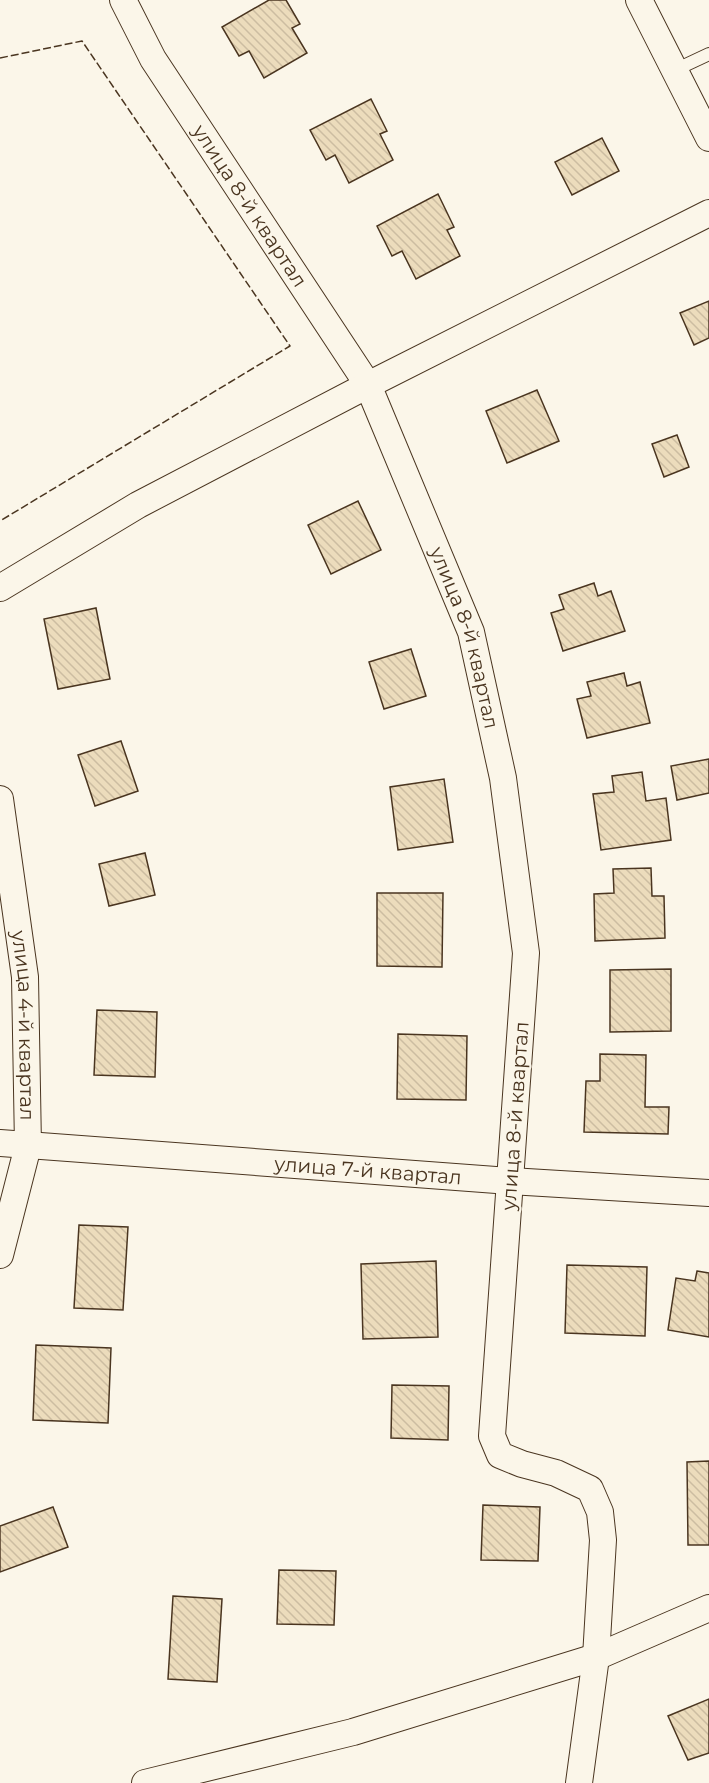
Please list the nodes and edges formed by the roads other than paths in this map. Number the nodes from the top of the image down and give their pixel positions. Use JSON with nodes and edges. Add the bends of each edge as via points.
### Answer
{"nodes":[{"id":1,"x":123,"y":0,"type":"edge"},
{"id":2,"x":639,"y":0,"type":"edge"},
{"id":3,"x":709,"y":54,"type":"edge"},
{"id":4,"x":675,"y":70,"type":"junction"},
{"id":5,"x":709,"y":138,"type":"edge"},
{"id":6,"x":709,"y":213,"type":"edge"},
{"id":7,"x":368,"y":385,"type":"junction"},
{"id":8,"x":0,"y":588,"type":"edge"},
{"id":9,"x":0,"y":799,"type":"edge"},
{"id":10,"x":0,"y":1143,"type":"edge"},
{"id":11,"x":28,"y":1146,"type":"junction"},
{"id":12,"x":510,"y":1181,"type":"junction"},
{"id":13,"x":709,"y":1193,"type":"edge"},
{"id":14,"x":0,"y":1255,"type":"edge"},
{"id":15,"x":709,"y":1608,"type":"edge"},
{"id":16,"x":596,"y":1657,"type":"junction"},
{"id":17,"x":145,"y":1783,"type":"edge"},
{"id":18,"x":579,"y":1783,"type":"edge"}],
"edges":[{"from":1,"to":7,"type":"street","name":"улица 8-й квартал","via":[[153,59]]},
{"from":2,"to":4,"type":"street"},
{"from":3,"to":4,"type":"lane"},
{"from":4,"to":5,"type":"street"},
{"from":6,"to":7,"type":"street"},
{"from":7,"to":8,"type":"street","via":[[138,505]]},
{"from":7,"to":12,"type":"street","name":"улица 8-й квартал","via":[[471,632],[502,778],[526,953]]},
{"from":9,"to":11,"type":"street","name":"улица 4-й квартал","via":[[25,977]]},
{"from":10,"to":11,"type":"street","name":"улица 7-й квартал"},
{"from":11,"to":12,"type":"street","name":"улица 7-й квартал"},
{"from":11,"to":14,"type":"street","name":"улица 4-й квартал"},
{"from":12,"to":13,"type":"street","name":"улица 7-й квартал"},
{"from":12,"to":16,"type":"street","name":"улица 8-й квартал","via":[[492,1436],[500,1455],[590,1489],[600,1512],[603,1540]]},
{"from":15,"to":16,"type":"street"},
{"from":16,"to":17,"type":"street","via":[[353,1732]]},
{"from":16,"to":18,"type":"street","name":"улица 8-й квартал"}]}
